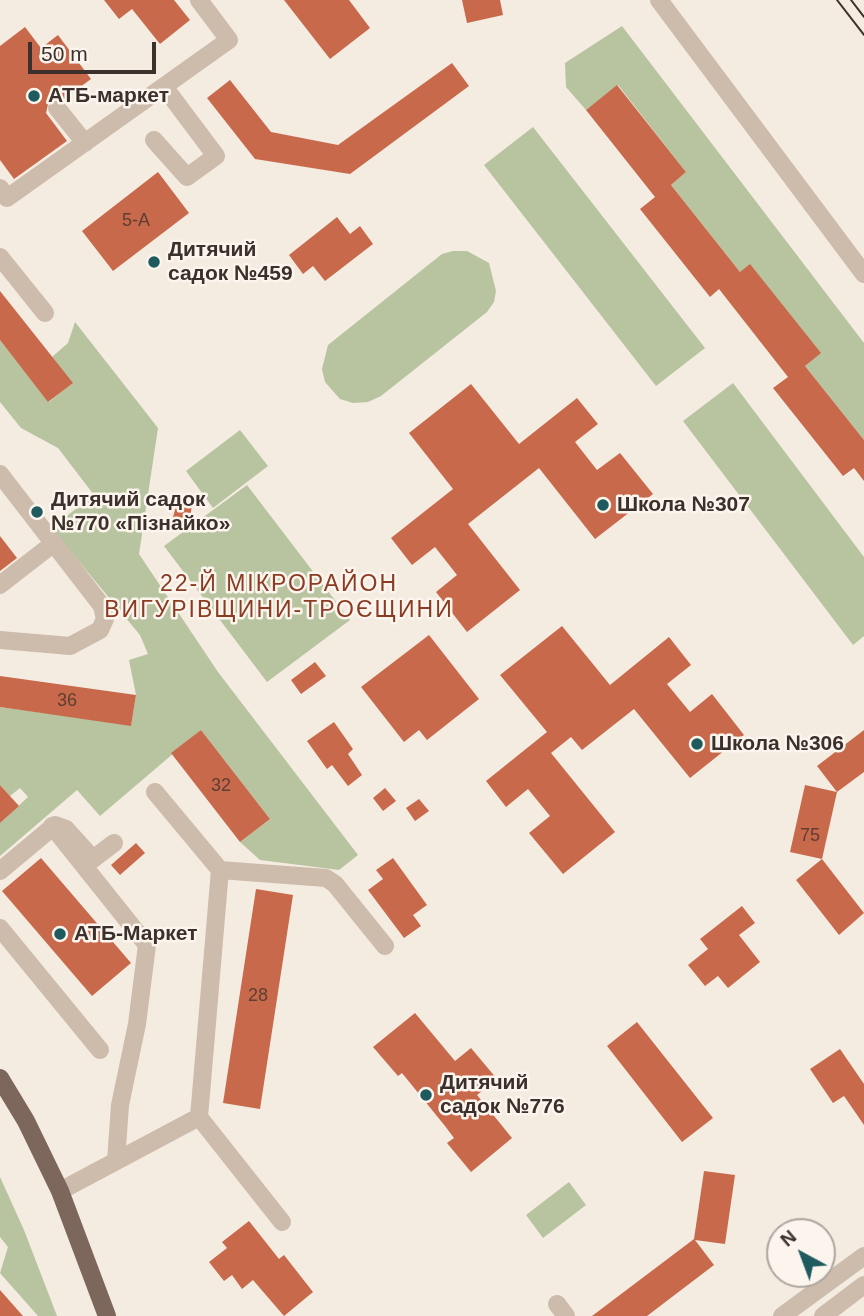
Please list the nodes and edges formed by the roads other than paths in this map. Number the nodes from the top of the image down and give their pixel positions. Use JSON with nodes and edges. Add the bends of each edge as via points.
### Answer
{"nodes":[{"id":1,"x":199,"y":0,"type":"edge"},
{"id":2,"x":659,"y":0,"type":"edge"},
{"id":3,"x":165,"y":88,"type":"junction"},
{"id":4,"x":57,"y":108,"type":"dead end"},
{"id":5,"x":154,"y":140,"type":"dead end"},
{"id":6,"x":85,"y":143,"type":"junction"},
{"id":7,"x":0,"y":188,"type":"edge"},
{"id":8,"x":0,"y":257,"type":"edge"},
{"id":9,"x":864,"y":274,"type":"edge"},
{"id":10,"x":45,"y":313,"type":"dead end"},
{"id":11,"x":0,"y":474,"type":"edge"},
{"id":12,"x":54,"y":543,"type":"junction"},
{"id":13,"x":0,"y":585,"type":"edge"},
{"id":14,"x":0,"y":640,"type":"edge"},
{"id":15,"x":155,"y":792,"type":"dead end"},
{"id":16,"x":52,"y":826,"type":"junction"},
{"id":17,"x":114,"y":843,"type":"dead end"},
{"id":18,"x":0,"y":870,"type":"edge"},
{"id":19,"x":220,"y":870,"type":"junction"},
{"id":20,"x":0,"y":928,"type":"edge"},
{"id":21,"x":385,"y":946,"type":"dead end"},
{"id":22,"x":100,"y":1050,"type":"dead end"},
{"id":23,"x":0,"y":1078,"type":"edge"},
{"id":24,"x":199,"y":1117,"type":"junction"},
{"id":25,"x":116,"y":1161,"type":"junction"},
{"id":26,"x":60,"y":1191,"type":"junction"},
{"id":27,"x":282,"y":1222,"type":"dead end"},
{"id":28,"x":864,"y":1256,"type":"edge"},
{"id":29,"x":864,"y":1285,"type":"edge"},
{"id":30,"x":107,"y":1316,"type":"edge"},
{"id":31,"x":782,"y":1316,"type":"edge"},
{"id":32,"x":823,"y":1316,"type":"edge"}],
"edges":[{"from":1,"to":3,"type":"street","via":[[229,40]]},
{"from":2,"to":9,"type":"street"},
{"from":3,"to":5,"type":"street","via":[[216,156],[187,177]]},
{"from":3,"to":6,"type":"street"},
{"from":4,"to":6,"type":"street"},
{"from":6,"to":7,"type":"street","via":[[7,198]]},
{"from":8,"to":10,"type":"street"},
{"from":11,"to":12,"type":"street"},
{"from":12,"to":13,"type":"street"},
{"from":12,"to":14,"type":"street","via":[[102,606],[105,619],[100,631],[70,646]]},
{"from":15,"to":19,"type":"street"},
{"from":16,"to":17,"type":"street","via":[[66,829],[93,859]]},
{"from":16,"to":18,"type":"street"},
{"from":16,"to":25,"type":"street","via":[[147,945],[120,1105]]},
{"from":19,"to":21,"type":"street","via":[[326,878]]},
{"from":19,"to":24,"type":"street"},
{"from":20,"to":22,"type":"street"},
{"from":23,"to":26,"type":"main road"},
{"from":24,"to":25,"type":"street"},
{"from":24,"to":27,"type":"street"},
{"from":25,"to":26,"type":"street"},
{"from":26,"to":30,"type":"main road"},
{"from":28,"to":31,"type":"street"},
{"from":29,"to":32,"type":"street"}]}
